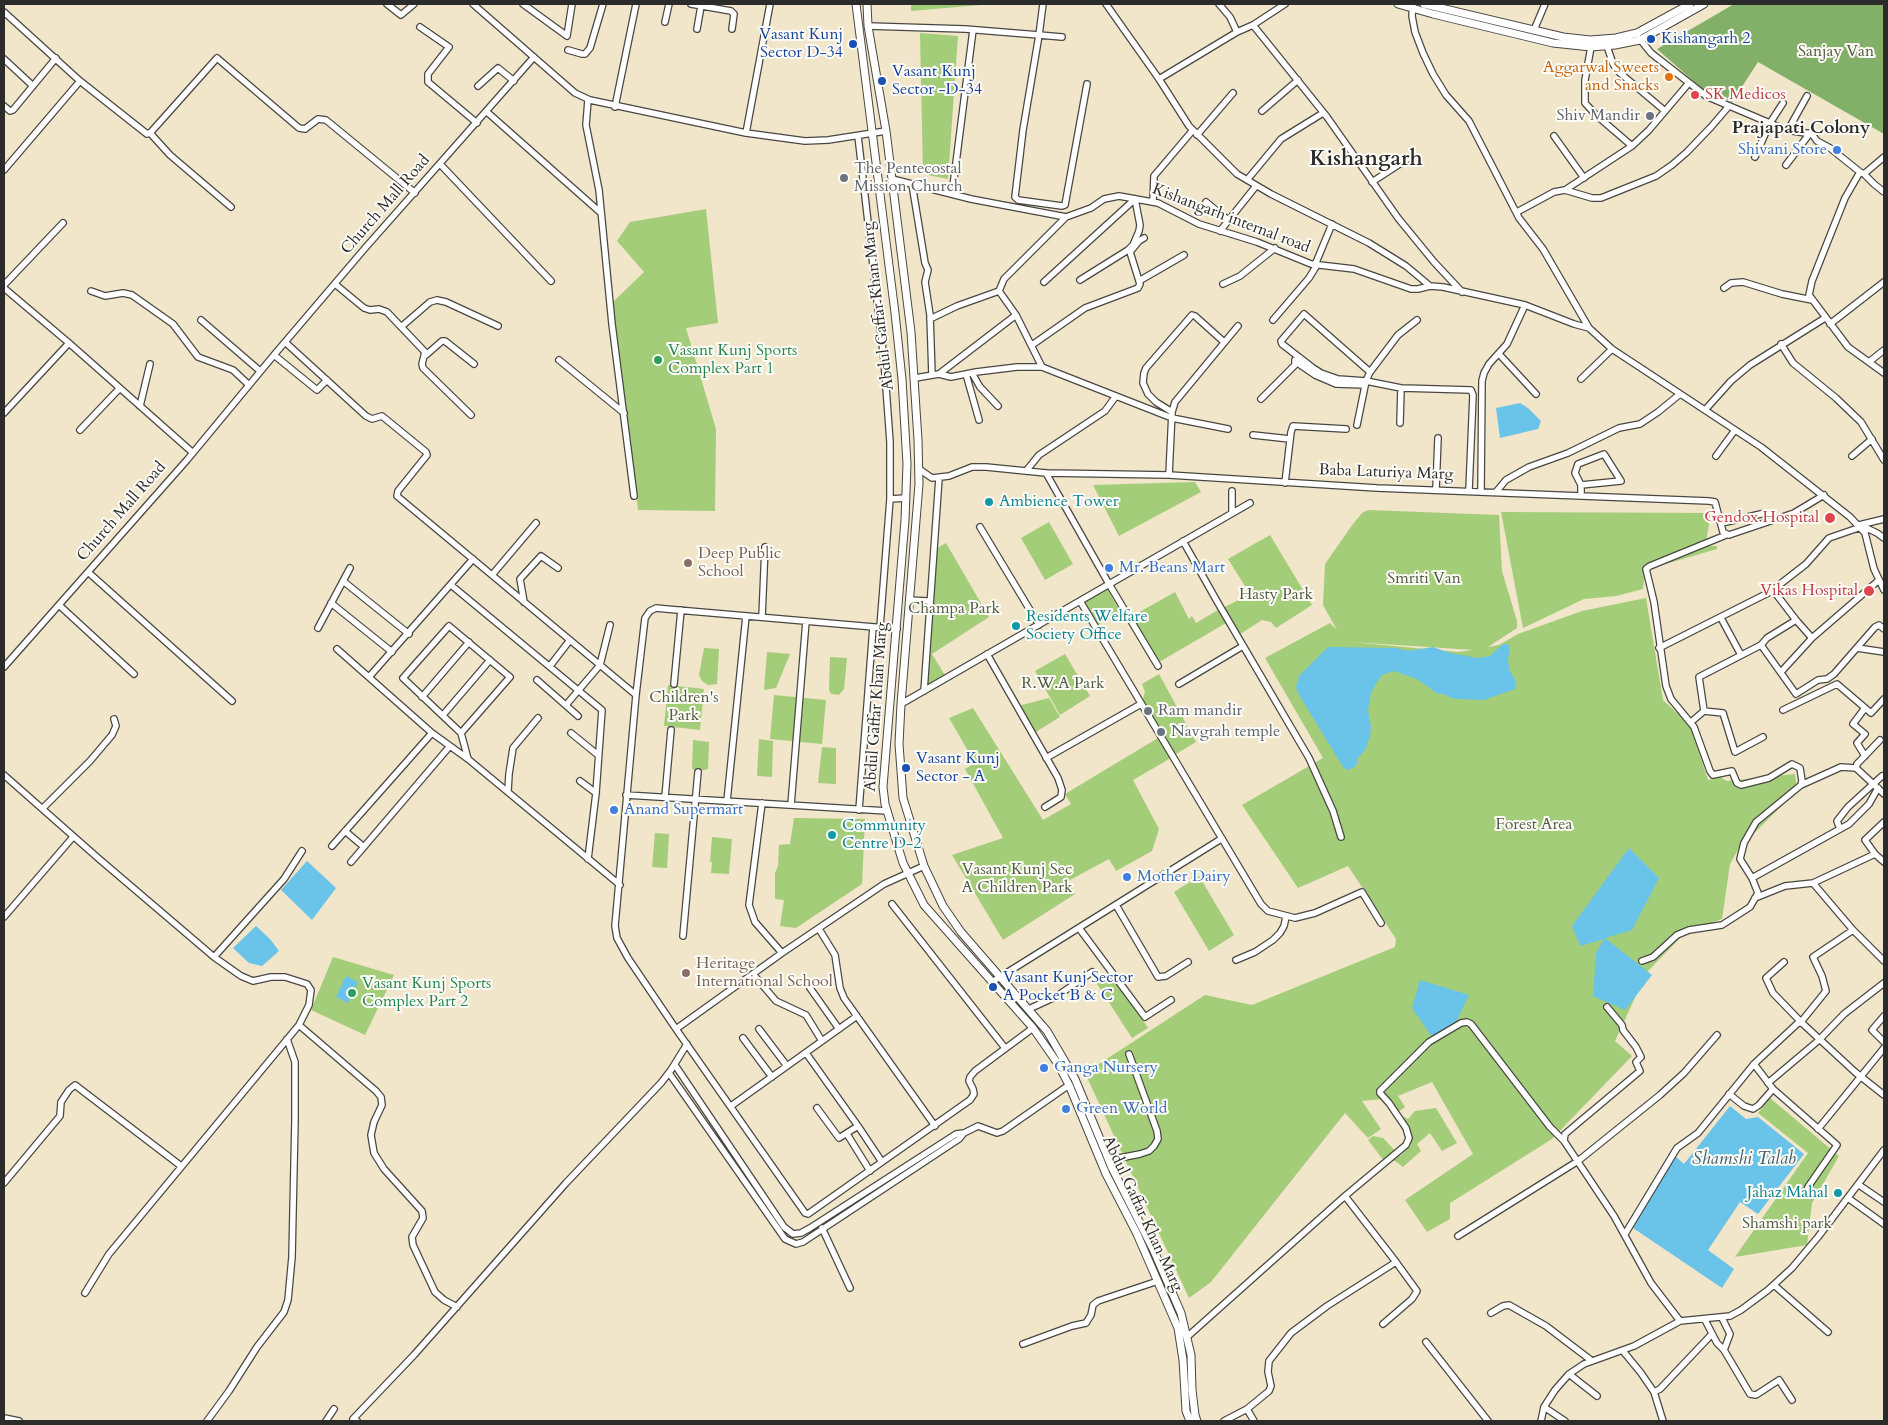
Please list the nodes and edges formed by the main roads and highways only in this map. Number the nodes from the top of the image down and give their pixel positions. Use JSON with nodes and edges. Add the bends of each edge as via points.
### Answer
{"nodes":[{"id":1,"x":856,"y":4,"type":"edge"},
{"id":2,"x":866,"y":4,"type":"edge"},
{"id":3,"x":1398,"y":4,"type":"edge"},
{"id":4,"x":1424,"y":4,"type":"edge"},
{"id":5,"x":1690,"y":4,"type":"edge"},
{"id":6,"x":1704,"y":4,"type":"edge"},
{"id":7,"x":1413,"y":6,"type":"edge"},
{"id":8,"x":1639,"y":36,"type":"junction"},
{"id":9,"x":1190,"y":1421,"type":"edge"},
{"id":10,"x":1197,"y":1421,"type":"edge"}],
"edges":[{"from":1,"to":9,"type":"main road","name":"Abdul Gaffar Khan Marg","via":[[902,379],[907,464],[883,787],[887,812],[907,873],[924,905],[1033,1028],[1069,1085],[1106,1174],[1178,1328],[1184,1360],[1186,1411]]},
{"from":2,"to":10,"type":"main road","name":"Abdul Gaffar Khan Marg","via":[[892,179],[915,378],[920,469],[901,704],[903,798],[924,866],[943,906],[961,932],[1048,1031],[1075,1079],[1181,1313],[1191,1355]]},
{"from":3,"to":7,"type":"main road"},
{"from":4,"to":8,"type":"main road","via":[[1563,37],[1590,40]]},
{"from":5,"to":8,"type":"main road"},
{"from":6,"to":8,"type":"main road"},
{"from":7,"to":8,"type":"main road","via":[[1553,43],[1608,46]]}]}
